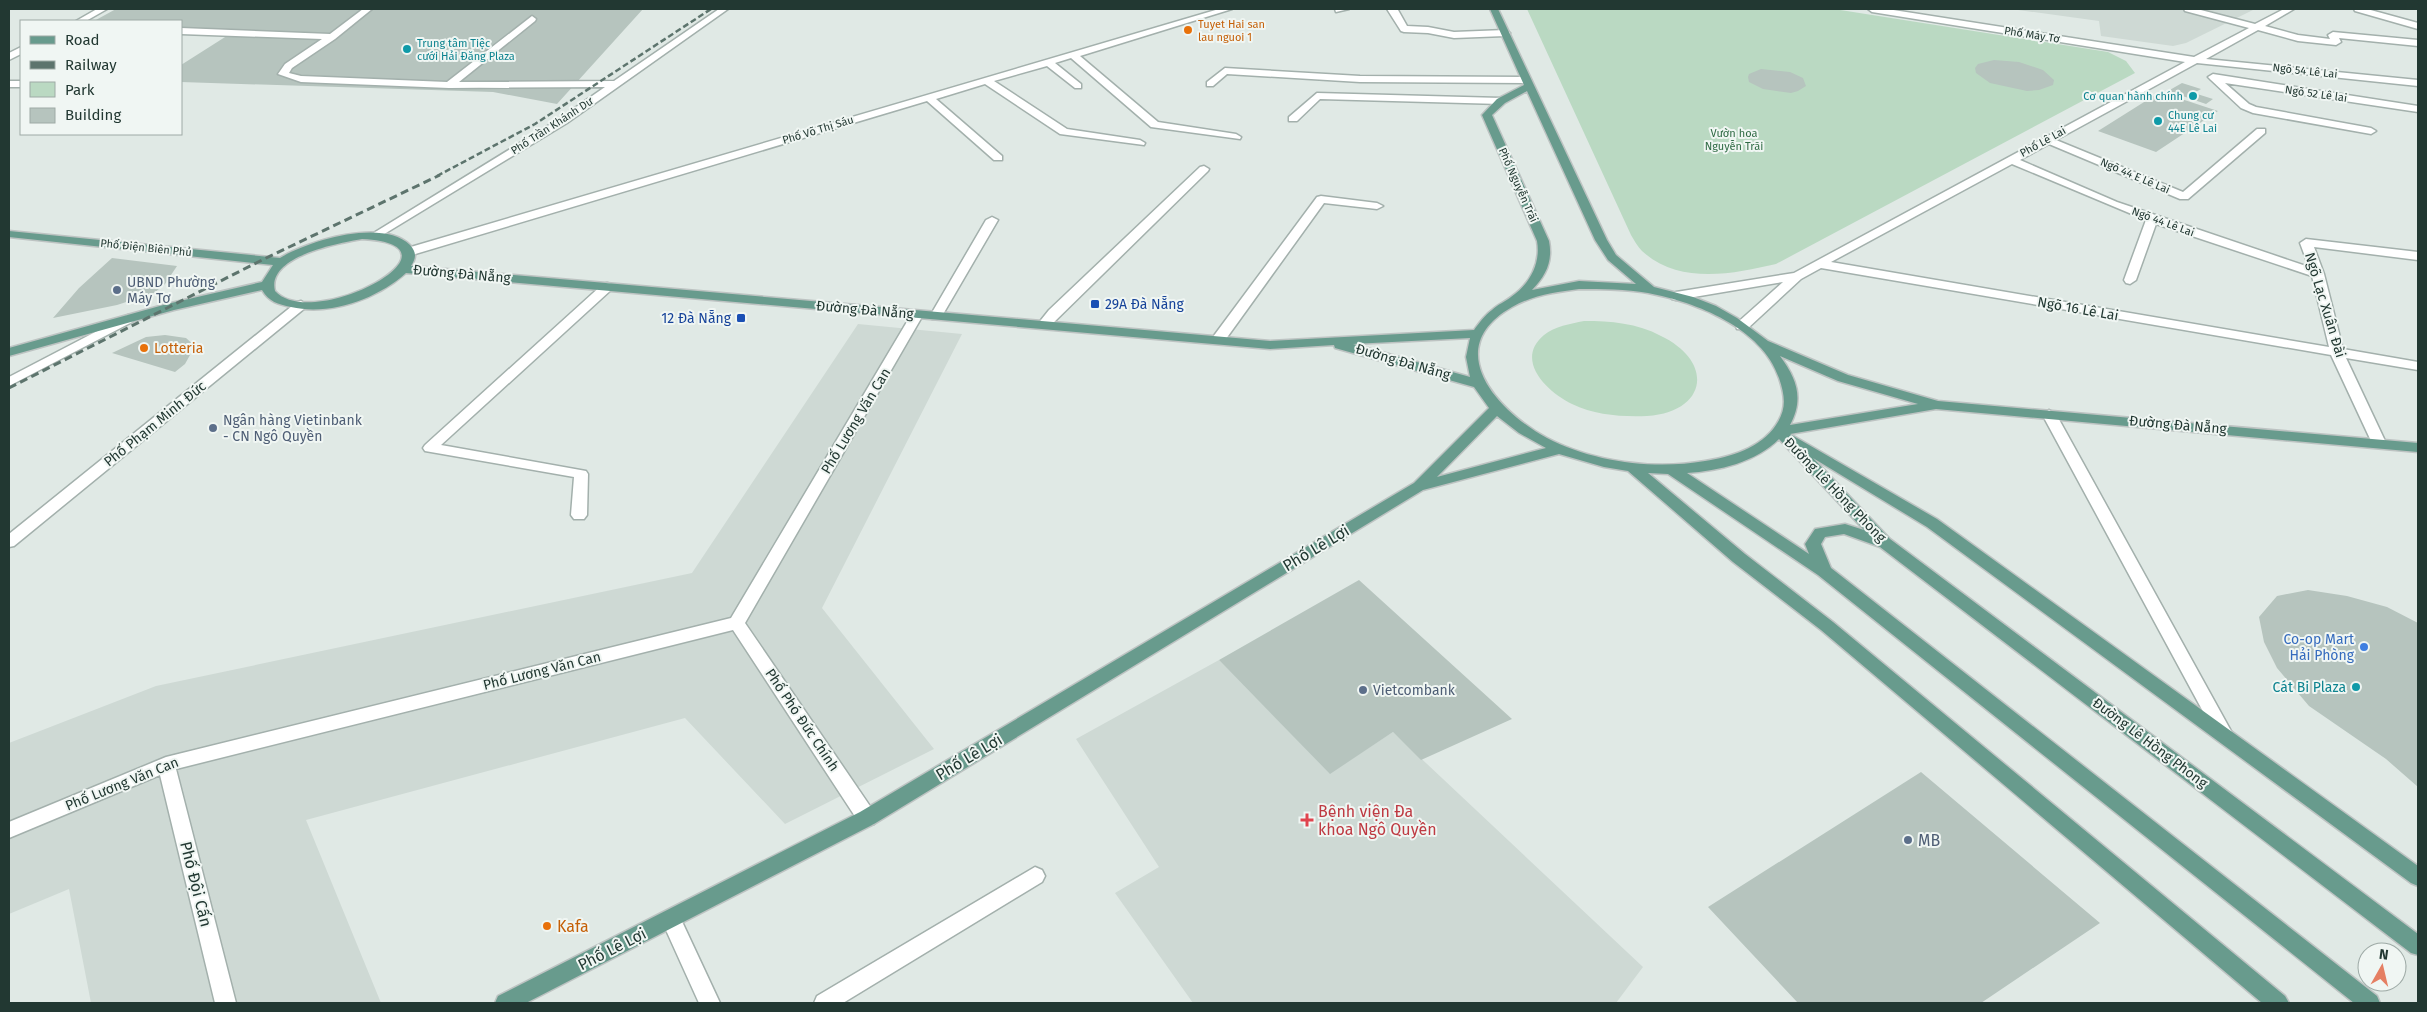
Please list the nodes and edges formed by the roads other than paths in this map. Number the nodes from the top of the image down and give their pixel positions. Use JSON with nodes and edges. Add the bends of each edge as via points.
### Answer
{"nodes":[{"id":1,"x":103,"y":9,"type":"edge"},
{"id":2,"x":368,"y":9,"type":"edge"},
{"id":3,"x":724,"y":9,"type":"edge"},
{"id":4,"x":1228,"y":9,"type":"edge"},
{"id":5,"x":1391,"y":9,"type":"edge"},
{"id":6,"x":1494,"y":9,"type":"edge"},
{"id":7,"x":1872,"y":9,"type":"edge"},
{"id":8,"x":2188,"y":9,"type":"edge"},
{"id":9,"x":2290,"y":9,"type":"edge"},
{"id":10,"x":2358,"y":9,"type":"edge"},
{"id":11,"x":532,"y":19,"type":"dead end"},
{"id":12,"x":82,"y":20,"type":"edge"},
{"id":13,"x":2258,"y":26,"type":"junction"},
{"id":14,"x":2418,"y":26,"type":"edge"},
{"id":15,"x":182,"y":31,"type":"edge"},
{"id":16,"x":1505,"y":32,"type":"junction"},
{"id":17,"x":332,"y":37,"type":"junction"},
{"id":18,"x":2418,"y":43,"type":"edge"},
{"id":19,"x":20,"y":51,"type":"edge"},
{"id":20,"x":1073,"y":55,"type":"junction"},
{"id":21,"x":9,"y":57,"type":"edge"},
{"id":22,"x":2192,"y":60,"type":"junction"},
{"id":23,"x":1048,"y":62,"type":"junction"},
{"id":24,"x":2214,"y":78,"type":"junction"},
{"id":25,"x":986,"y":80,"type":"junction"},
{"id":26,"x":1527,"y":83,"type":"junction"},
{"id":27,"x":2418,"y":83,"type":"edge"},
{"id":28,"x":615,"y":84,"type":"junction"},
{"id":29,"x":1210,"y":84,"type":"dead end"},
{"id":30,"x":449,"y":85,"type":"junction"},
{"id":31,"x":1078,"y":86,"type":"dead end"},
{"id":32,"x":929,"y":98,"type":"junction"},
{"id":33,"x":1501,"y":100,"type":"junction"},
{"id":34,"x":2418,"y":109,"type":"edge"},
{"id":35,"x":1293,"y":119,"type":"dead end"},
{"id":36,"x":2261,"y":131,"type":"dead end"},
{"id":37,"x":2371,"y":131,"type":"dead end"},
{"id":38,"x":1236,"y":137,"type":"dead end"},
{"id":39,"x":2048,"y":140,"type":"junction"},
{"id":40,"x":1140,"y":143,"type":"dead end"},
{"id":41,"x":998,"y":158,"type":"dead end"},
{"id":42,"x":2011,"y":160,"type":"junction"},
{"id":43,"x":1204,"y":169,"type":"dead end"},
{"id":44,"x":1377,"y":206,"type":"dead end"},
{"id":45,"x":2152,"y":218,"type":"junction"},
{"id":46,"x":992,"y":220,"type":"dead end"},
{"id":47,"x":9,"y":234,"type":"edge"},
{"id":48,"x":376,"y":236,"type":"junction"},
{"id":49,"x":408,"y":252,"type":"junction"},
{"id":50,"x":2418,"y":256,"type":"edge"},
{"id":51,"x":283,"y":262,"type":"junction"},
{"id":52,"x":1819,"y":264,"type":"junction"},
{"id":53,"x":403,"y":269,"type":"junction"},
{"id":54,"x":2318,"y":274,"type":"junction"},
{"id":55,"x":1797,"y":276,"type":"junction"},
{"id":56,"x":2130,"y":280,"type":"dead end"},
{"id":57,"x":267,"y":285,"type":"junction"},
{"id":58,"x":607,"y":287,"type":"junction"},
{"id":59,"x":1649,"y":289,"type":"junction"},
{"id":60,"x":1676,"y":296,"type":"junction"},
{"id":61,"x":1518,"y":298,"type":"junction"},
{"id":62,"x":301,"y":305,"type":"junction"},
{"id":63,"x":917,"y":315,"type":"junction"},
{"id":64,"x":936,"y":316,"type":"junction"},
{"id":65,"x":128,"y":319,"type":"junction"},
{"id":66,"x":1043,"y":325,"type":"junction"},
{"id":67,"x":1742,"y":326,"type":"junction"},
{"id":68,"x":1476,"y":334,"type":"junction"},
{"id":69,"x":1218,"y":340,"type":"junction"},
{"id":70,"x":1327,"y":341,"type":"junction"},
{"id":71,"x":1765,"y":344,"type":"junction"},
{"id":72,"x":9,"y":352,"type":"edge"},
{"id":73,"x":2338,"y":353,"type":"junction"},
{"id":74,"x":2418,"y":366,"type":"edge"},
{"id":75,"x":9,"y":382,"type":"edge"},
{"id":76,"x":1479,"y":384,"type":"junction"},
{"id":77,"x":1937,"y":405,"type":"junction"},
{"id":78,"x":1497,"y":408,"type":"junction"},
{"id":79,"x":2049,"y":414,"type":"junction"},
{"id":80,"x":1779,"y":431,"type":"junction"},
{"id":81,"x":2380,"y":443,"type":"junction"},
{"id":82,"x":2418,"y":447,"type":"edge"},
{"id":83,"x":1561,"y":449,"type":"junction"},
{"id":84,"x":1632,"y":467,"type":"junction"},
{"id":85,"x":1670,"y":470,"type":"junction"},
{"id":86,"x":1419,"y":486,"type":"junction"},
{"id":87,"x":579,"y":516,"type":"dead end"},
{"id":88,"x":9,"y":542,"type":"edge"},
{"id":89,"x":1885,"y":543,"type":"junction"},
{"id":90,"x":1824,"y":571,"type":"junction"},
{"id":91,"x":737,"y":622,"type":"junction"},
{"id":92,"x":2225,"y":736,"type":"junction"},
{"id":93,"x":166,"y":764,"type":"junction"},
{"id":94,"x":867,"y":818,"type":"junction"},
{"id":95,"x":9,"y":830,"type":"edge"},
{"id":96,"x":1035,"y":876,"type":"dead end"},
{"id":97,"x":2418,"y":877,"type":"edge"},
{"id":98,"x":671,"y":919,"type":"junction"},
{"id":99,"x":2418,"y":946,"type":"edge"},
{"id":100,"x":226,"y":1003,"type":"edge"},
{"id":101,"x":505,"y":1003,"type":"edge"},
{"id":102,"x":710,"y":1003,"type":"edge"},
{"id":103,"x":824,"y":1003,"type":"edge"},
{"id":104,"x":2278,"y":1003,"type":"edge"},
{"id":105,"x":2370,"y":1003,"type":"edge"}],
"edges":[{"from":1,"to":12,"type":"street"},
{"from":2,"to":17,"type":"street"},
{"from":3,"to":28,"type":"street","name":"Phố Trần Khánh Dư"},
{"from":4,"to":20,"type":"street","name":"Phố Võ Thị Sáu"},
{"from":5,"to":16,"type":"street","via":[[1404,29],[1454,35]]},
{"from":6,"to":16,"type":"main road"},
{"from":7,"to":22,"type":"street","name":"Phố Máy Tơ"},
{"from":8,"to":13,"type":"street"},
{"from":9,"to":13,"type":"street","name":"Phố Lê Lai"},
{"from":10,"to":14,"type":"street"},
{"from":11,"to":30,"type":"street"},
{"from":13,"to":18,"type":"street","via":[[2298,38],[2336,42],[2333,35]]},
{"from":13,"to":22,"type":"street","name":"Phố Lê Lai"},
{"from":15,"to":17,"type":"street"},
{"from":16,"to":26,"type":"main road"},
{"from":17,"to":30,"type":"street","via":[[288,66],[283,74],[301,79]]},
{"from":19,"to":21,"type":"street"},
{"from":20,"to":23,"type":"street","name":"Phố Võ Thị Sáu"},
{"from":20,"to":38,"type":"street","via":[[1155,125]]},
{"from":22,"to":24,"type":"street"},
{"from":22,"to":27,"type":"street","name":"Ngõ 54 Lê Lai"},
{"from":22,"to":39,"type":"street","name":"Phố Lê Lai"},
{"from":23,"to":25,"type":"street","name":"Phố Võ Thị Sáu"},
{"from":23,"to":31,"type":"street"},
{"from":24,"to":34,"type":"street","name":"Ngõ 52 Lê lai"},
{"from":24,"to":37,"type":"street","via":[[2244,106],[2253,110]]},
{"from":25,"to":32,"type":"street","name":"Phố Võ Thị Sáu"},
{"from":25,"to":40,"type":"street","via":[[1064,132]]},
{"from":26,"to":29,"type":"street","via":[[1360,79],[1225,71]]},
{"from":26,"to":33,"type":"main road"},
{"from":26,"to":59,"type":"main road","via":[[1601,240],[1612,257]]},
{"from":28,"to":30,"type":"street"},
{"from":28,"to":48,"type":"street","name":"Phố Trần Khánh Dư","via":[[563,121]]},
{"from":32,"to":41,"type":"street"},
{"from":32,"to":49,"type":"street","name":"Phố Võ Thị Sáu"},
{"from":33,"to":35,"type":"street","via":[[1317,96]]},
{"from":33,"to":61,"type":"main road","name":"Phố Nguyễn Trãi","via":[[1487,115],[1546,256],[1542,270]]},
{"from":36,"to":39,"type":"street","name":"Ngõ 44 E Lê Lai","via":[[2184,197]]},
{"from":39,"to":42,"type":"street","name":"Phố Lê Lai"},
{"from":42,"to":45,"type":"street","name":"Ngõ 44 Lê Lai"},
{"from":42,"to":52,"type":"street","name":"Phố Lê Lai"},
{"from":43,"to":66,"type":"street"},
{"from":44,"to":69,"type":"street","via":[[1322,199]]},
{"from":45,"to":54,"type":"street","name":"Ngõ 44 Lê Lai"},
{"from":45,"to":56,"type":"street"},
{"from":46,"to":64,"type":"street"},
{"from":47,"to":51,"type":"main road","name":"Phố Điện Biên Phủ"},
{"from":48,"to":49,"type":"main road","via":[[398,242]]},
{"from":48,"to":51,"type":"main road","via":[[331,241]]},
{"from":49,"to":53,"type":"main road","via":[[409,260]]},
{"from":50,"to":54,"type":"street","name":"Ngõ Lạc Xuân Đài","via":[[2306,243]]},
{"from":51,"to":57,"type":"main road","via":[[270,276]]},
{"from":52,"to":55,"type":"street","name":"Phố Lê Lai"},
{"from":52,"to":73,"type":"street","name":"Ngõ 16 Lê Lai"},
{"from":53,"to":58,"type":"main road","name":"Đường Đà Nẵng"},
{"from":53,"to":62,"type":"main road","via":[[379,287],[360,295],[340,301]]},
{"from":54,"to":73,"type":"street","name":"Ngõ Lạc Xuân Đài"},
{"from":55,"to":60,"type":"street","name":"Phố Lê Lai"},
{"from":55,"to":67,"type":"street","name":"Phố Lê Lai"},
{"from":57,"to":62,"type":"main road","via":[[271,295],[283,302]]},
{"from":57,"to":65,"type":"main road"},
{"from":58,"to":63,"type":"main road","name":"Đường Đà Nẵng"},
{"from":58,"to":87,"type":"street","via":[[430,448],[581,474]]},
{"from":59,"to":60,"type":"main road"},
{"from":59,"to":61,"type":"main road","via":[[1579,285],[1546,289]]},
{"from":60,"to":67,"type":"main road","via":[[1711,309]]},
{"from":61,"to":68,"type":"main road","via":[[1493,314]]},
{"from":62,"to":88,"type":"street","name":"Phố Phạm Minh Đức"},
{"from":63,"to":64,"type":"main road","name":"Đường Đà Nẵng"},
{"from":63,"to":91,"type":"street","name":"Phố Lương Văn Can"},
{"from":64,"to":66,"type":"main road","name":"Đường Đà Nẵng"},
{"from":65,"to":72,"type":"main road"},
{"from":65,"to":75,"type":"street"},
{"from":66,"to":69,"type":"main road","name":"Đường Đà Nẵng"},
{"from":67,"to":71,"type":"main road"},
{"from":68,"to":70,"type":"main road","name":"Đường Đà Nẵng"},
{"from":68,"to":76,"type":"main road","via":[[1471,358]]},
{"from":69,"to":70,"type":"main road","name":"Đường Đà Nẵng","via":[[1270,345]]},
{"from":70,"to":76,"type":"main road","name":"Đường Đà Nẵng"},
{"from":71,"to":77,"type":"main road","name":"Đường Đà Nẵng","via":[[1843,378]]},
{"from":71,"to":80,"type":"main road","via":[[1786,373],[1792,403]]},
{"from":73,"to":74,"type":"street","name":"Ngõ 16 Lê Lai"},
{"from":73,"to":81,"type":"street","name":"Ngõ Lạc Xuân Đài"},
{"from":76,"to":78,"type":"main road"},
{"from":77,"to":79,"type":"main road","name":"Đường Đà Nẵng"},
{"from":77,"to":80,"type":"main road","name":"Đường Đà Nẵng"},
{"from":78,"to":83,"type":"main road","via":[[1525,430]]},
{"from":78,"to":86,"type":"main road","name":"Phố Lê Lợi"},
{"from":79,"to":81,"type":"main road","name":"Đường Đà Nẵng"},
{"from":79,"to":92,"type":"street"},
{"from":80,"to":85,"type":"main road","via":[[1762,447],[1736,459],[1705,467]]},
{"from":80,"to":89,"type":"main road","name":"Đường Lê Hồng Phong"},
{"from":80,"to":92,"type":"main road","name":"Đường Lê Hồng Phong","via":[[1932,523]]},
{"from":81,"to":82,"type":"main road","name":"Đường Đà Nẵng"},
{"from":83,"to":84,"type":"main road"},
{"from":83,"to":86,"type":"main road","name":"Phố Lê Lợi"},
{"from":84,"to":85,"type":"main road"},
{"from":84,"to":104,"type":"main road"},
{"from":85,"to":90,"type":"main road"},
{"from":86,"to":94,"type":"main road","name":"Phố Lê Lợi"},
{"from":89,"to":90,"type":"main road","via":[[1845,529],[1820,533],[1813,544]]},
{"from":89,"to":99,"type":"main road","name":"Đường Lê Hồng Phong"},
{"from":90,"to":105,"type":"main road"},
{"from":91,"to":93,"type":"street","name":"Phố Lương Văn Can"},
{"from":91,"to":94,"type":"street","name":"Phố Phó Đức Chính"},
{"from":92,"to":97,"type":"main road","name":"Đường Lê Hồng Phong"},
{"from":93,"to":95,"type":"street","name":"Phố Lương Văn Can"},
{"from":93,"to":100,"type":"street","name":"Phố Đội Cấn"},
{"from":94,"to":98,"type":"main road","name":"Phố Lê Lợi"},
{"from":96,"to":103,"type":"street"},
{"from":98,"to":101,"type":"main road","name":"Phố Lê Lợi"},
{"from":98,"to":102,"type":"street"}]}
